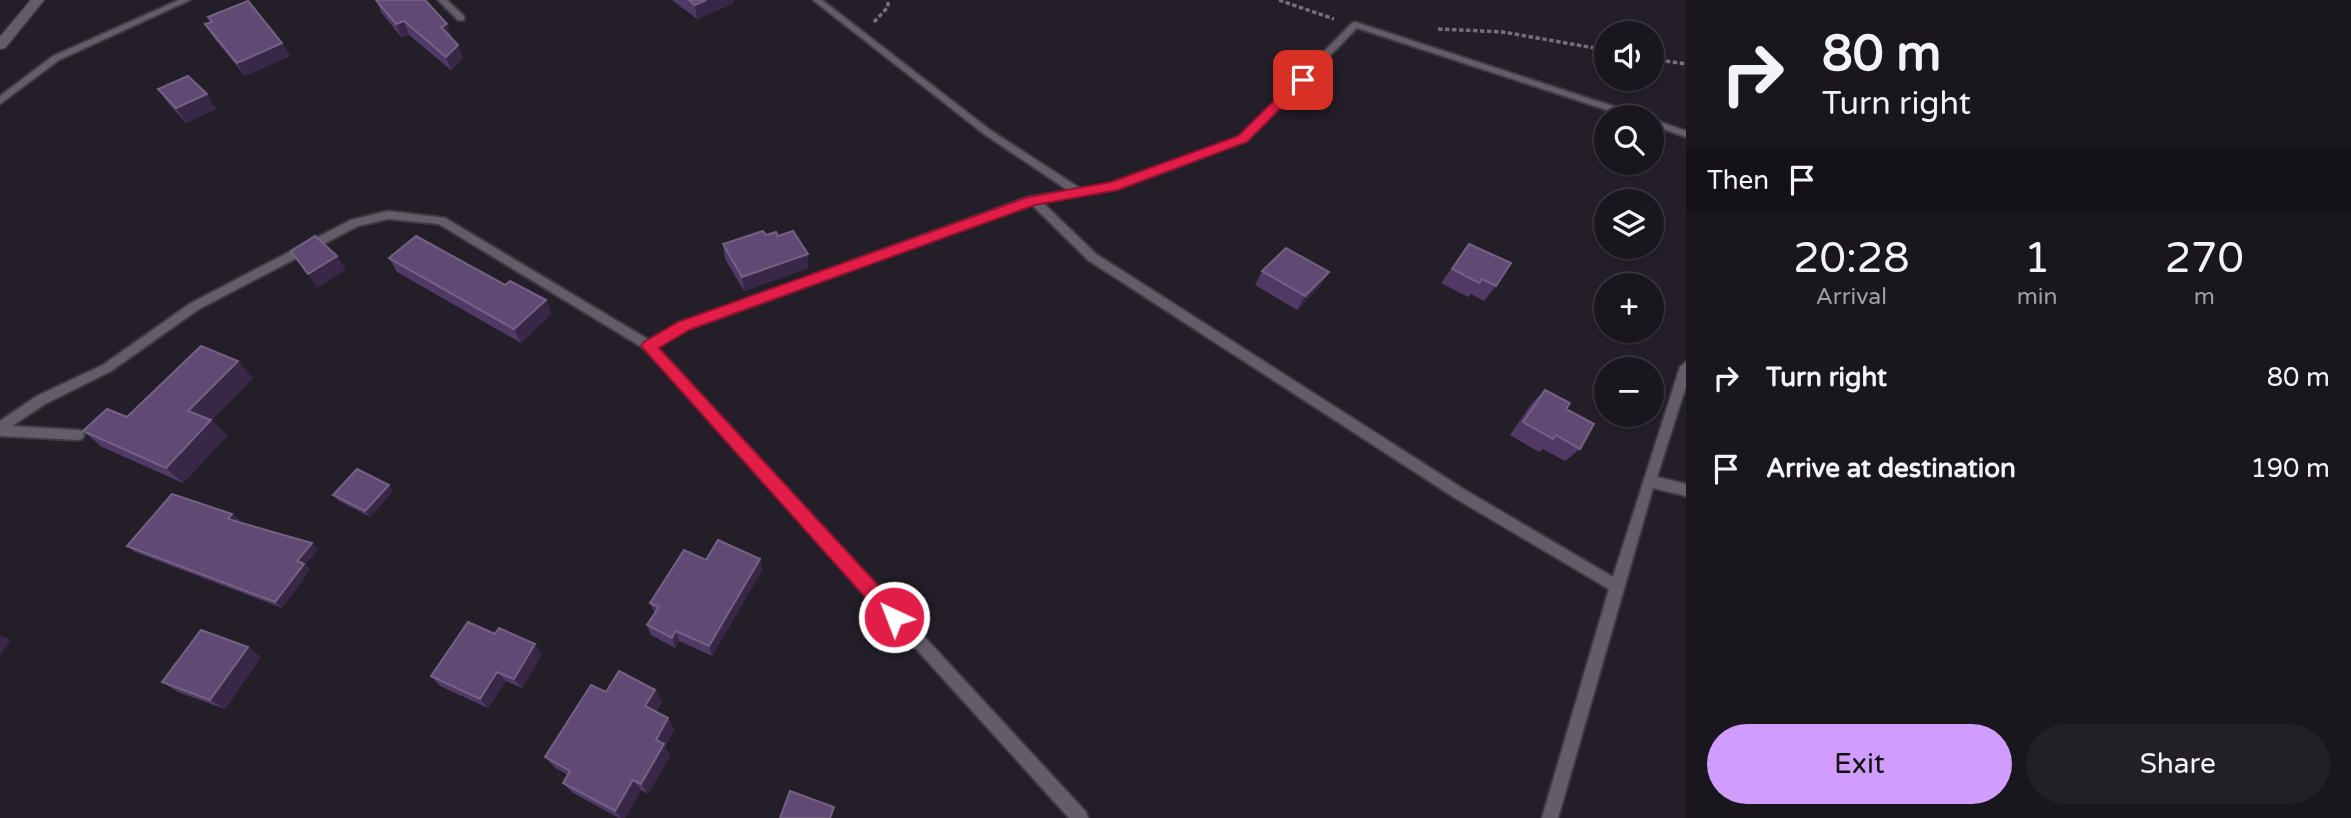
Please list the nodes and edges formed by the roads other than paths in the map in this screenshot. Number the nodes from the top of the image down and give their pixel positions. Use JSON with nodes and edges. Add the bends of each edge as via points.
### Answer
{"nodes":[{"id":1,"x":38,"y":0,"type":"edge"},
{"id":2,"x":186,"y":0,"type":"edge"},
{"id":3,"x":442,"y":0,"type":"edge"},
{"id":4,"x":817,"y":0,"type":"edge"},
{"id":5,"x":461,"y":18,"type":"dead end"},
{"id":6,"x":0,"y":45,"type":"edge"},
{"id":7,"x":0,"y":101,"type":"edge"},
{"id":8,"x":1600,"y":105,"type":"edge"},
{"id":9,"x":1664,"y":126,"type":"edge"},
{"id":10,"x":1686,"y":134,"type":"edge"},
{"id":11,"x":1079,"y":192,"type":"junction"},
{"id":12,"x":1033,"y":200,"type":"junction"},
{"id":13,"x":649,"y":346,"type":"junction"},
{"id":14,"x":1686,"y":367,"type":"edge"},
{"id":15,"x":0,"y":430,"type":"edge"},
{"id":16,"x":78,"y":435,"type":"dead end"},
{"id":17,"x":1649,"y":481,"type":"junction"},
{"id":18,"x":1686,"y":491,"type":"edge"},
{"id":19,"x":1618,"y":587,"type":"junction"},
{"id":20,"x":1080,"y":818,"type":"edge"},
{"id":21,"x":1550,"y":818,"type":"edge"}],
"edges":[{"from":1,"to":6,"type":"street"},
{"from":2,"to":7,"type":"lane","via":[[56,58]]},
{"from":3,"to":5,"type":"lane"},
{"from":4,"to":11,"type":"lane","via":[[987,132]]},
{"from":8,"to":11,"type":"lane","via":[[1355,25],[1243,139],[1113,187]]},
{"from":9,"to":10,"type":"lane"},
{"from":11,"to":12,"type":"lane"},
{"from":12,"to":13,"type":"lane","via":[[684,326]]},
{"from":12,"to":19,"type":"lane","via":[[1092,257],[1460,494]]},
{"from":13,"to":15,"type":"lane","via":[[441,220],[388,215],[355,223],[195,306],[107,368],[41,400]]},
{"from":13,"to":20,"type":"lane"},
{"from":14,"to":17,"type":"lane"},
{"from":15,"to":16,"type":"lane"},
{"from":17,"to":18,"type":"lane"},
{"from":17,"to":19,"type":"lane"},
{"from":19,"to":21,"type":"lane"}]}
